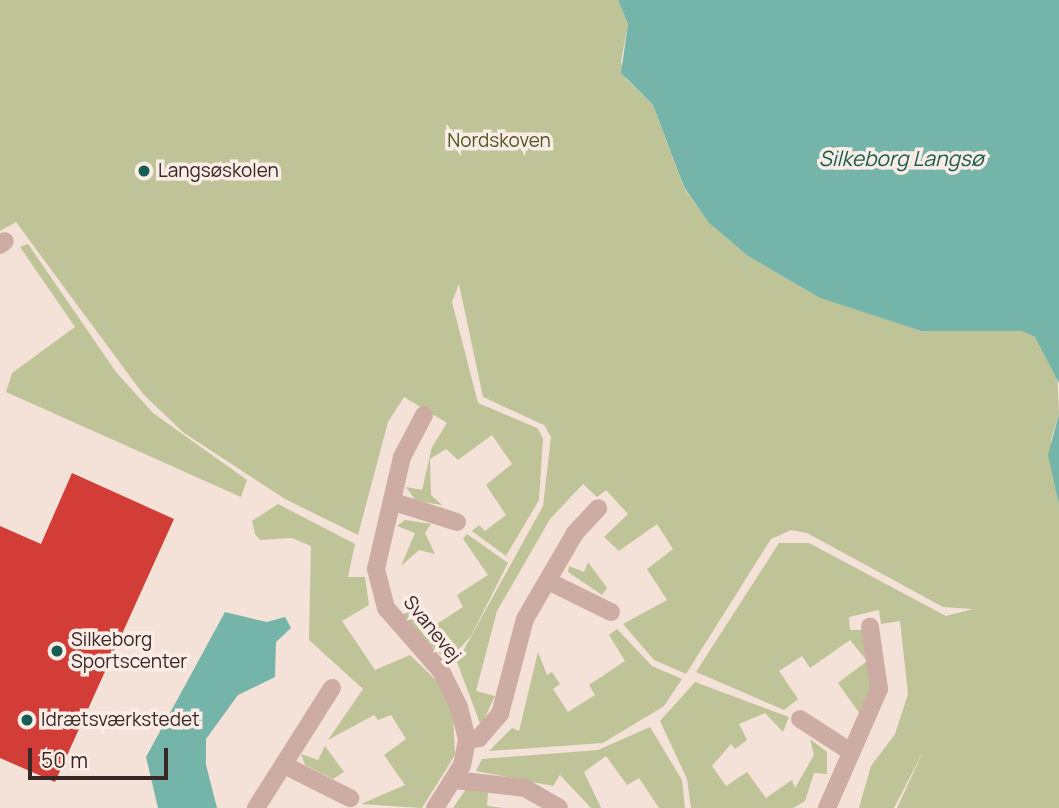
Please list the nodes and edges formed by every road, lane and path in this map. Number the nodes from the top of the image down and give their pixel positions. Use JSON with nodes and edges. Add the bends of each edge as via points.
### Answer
{"nodes":[{"id":1,"x":424,"y":415,"type":"dead end"},
{"id":2,"x":394,"y":502,"type":"junction"},
{"id":3,"x":598,"y":508,"type":"dead end"},
{"id":4,"x":457,"y":522,"type":"dead end"},
{"id":5,"x":550,"y":582,"type":"junction"},
{"id":6,"x":611,"y":612,"type":"dead end"},
{"id":7,"x":870,"y":627,"type":"dead end"},
{"id":8,"x":332,"y":688,"type":"dead end"},
{"id":9,"x":800,"y":719,"type":"dead end"},
{"id":10,"x":467,"y":740,"type":"junction"},
{"id":11,"x":848,"y":750,"type":"junction"},
{"id":12,"x":286,"y":766,"type":"junction"},
{"id":13,"x":455,"y":780,"type":"junction"},
{"id":14,"x":350,"y":798,"type":"dead end"},
{"id":15,"x":257,"y":808,"type":"edge"},
{"id":16,"x":435,"y":808,"type":"edge"},
{"id":17,"x":559,"y":808,"type":"edge"},
{"id":18,"x":827,"y":808,"type":"edge"}],
"edges":[{"from":1,"to":2,"type":"street","name":"Svanevej","via":[[402,457]]},
{"from":2,"to":4,"type":"street"},
{"from":2,"to":10,"type":"street","name":"Svanevej","via":[[379,547],[379,589],[386,608],[450,686]]},
{"from":3,"to":5,"type":"street","via":[[575,533]]},
{"from":5,"to":6,"type":"street"},
{"from":5,"to":10,"type":"street","via":[[519,635],[500,714],[479,738]]},
{"from":7,"to":11,"type":"street","via":[[879,689]]},
{"from":8,"to":12,"type":"street"},
{"from":9,"to":11,"type":"street"},
{"from":10,"to":13,"type":"street"},
{"from":11,"to":18,"type":"street"},
{"from":12,"to":14,"type":"street"},
{"from":12,"to":15,"type":"street"},
{"from":13,"to":16,"type":"street"},
{"from":13,"to":17,"type":"street","via":[[524,788]]}]}
